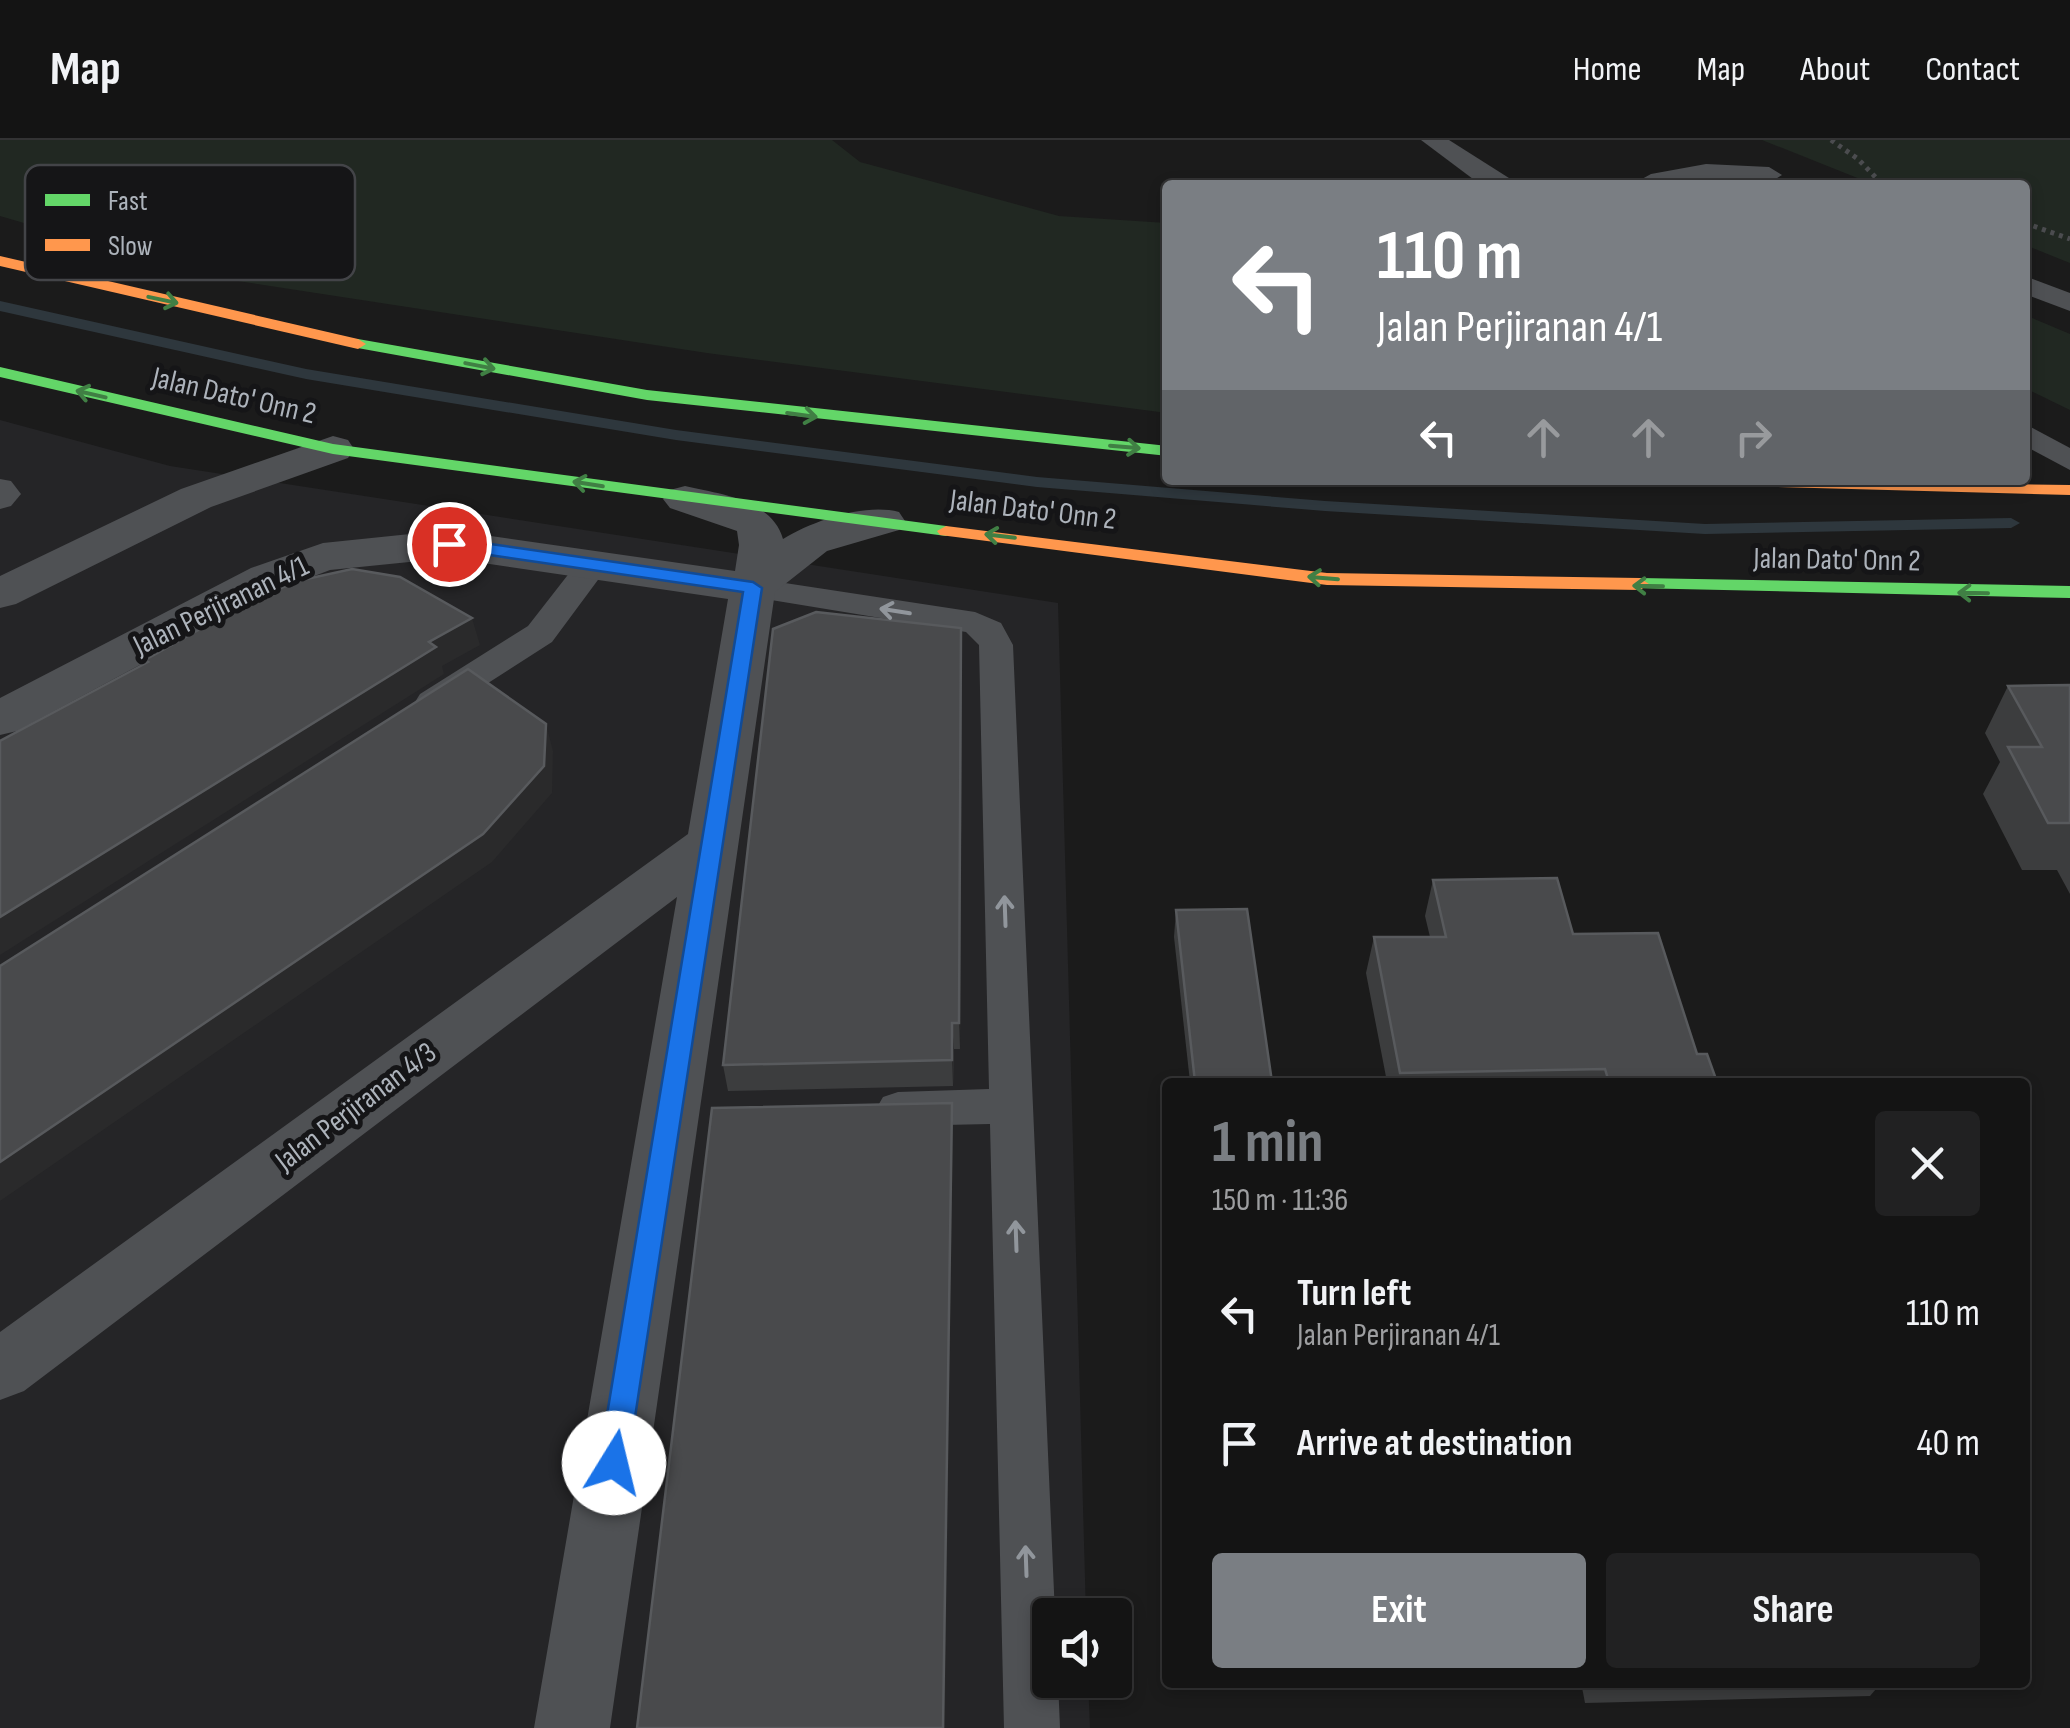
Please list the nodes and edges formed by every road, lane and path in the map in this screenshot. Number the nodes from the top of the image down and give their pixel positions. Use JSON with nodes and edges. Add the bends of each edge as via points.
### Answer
{"nodes":[{"id":1,"x":1433,"y":140,"type":"edge"},
{"id":2,"x":1830,"y":140,"type":"edge"},
{"id":3,"x":1718,"y":149,"type":"dead end"},
{"id":4,"x":1769,"y":174,"type":"junction"},
{"id":5,"x":1496,"y":180,"type":"edge"},
{"id":6,"x":1657,"y":180,"type":"edge"},
{"id":7,"x":1783,"y":180,"type":"edge"},
{"id":8,"x":1878,"y":180,"type":"edge"},
{"id":9,"x":2030,"y":226,"type":"edge"},
{"id":10,"x":2070,"y":239,"type":"edge"},
{"id":11,"x":0,"y":261,"type":"edge"},
{"id":12,"x":25,"y":269,"type":"edge"},
{"id":13,"x":71,"y":280,"type":"edge"},
{"id":14,"x":2030,"y":286,"type":"edge"},
{"id":15,"x":2070,"y":303,"type":"edge"},
{"id":16,"x":0,"y":372,"type":"edge"},
{"id":17,"x":254,"y":433,"type":"junction"},
{"id":18,"x":2030,"y":436,"type":"edge"},
{"id":19,"x":333,"y":449,"type":"junction"},
{"id":20,"x":1162,"y":450,"type":"edge"},
{"id":21,"x":2070,"y":461,"type":"edge"},
{"id":22,"x":1887,"y":485,"type":"edge"},
{"id":23,"x":0,"y":488,"type":"edge"},
{"id":24,"x":2070,"y":490,"type":"edge"},
{"id":25,"x":196,"y":498,"type":"junction"},
{"id":26,"x":0,"y":499,"type":"edge"},
{"id":27,"x":685,"y":499,"type":"junction"},
{"id":28,"x":883,"y":521,"type":"junction"},
{"id":29,"x":593,"y":565,"type":"junction"},
{"id":30,"x":753,"y":588,"type":"junction"},
{"id":31,"x":2070,"y":592,"type":"edge"},
{"id":32,"x":0,"y":594,"type":"edge"},
{"id":33,"x":410,"y":718,"type":"edge"},
{"id":34,"x":0,"y":719,"type":"edge"},
{"id":35,"x":712,"y":843,"type":"junction"},
{"id":36,"x":1012,"y":1106,"type":"junction"},
{"id":37,"x":860,"y":1110,"type":"edge"},
{"id":38,"x":0,"y":1370,"type":"edge"},
{"id":39,"x":572,"y":1728,"type":"edge"},
{"id":40,"x":1032,"y":1728,"type":"edge"}],
"edges":[{"from":1,"to":5,"type":"lane"},
{"from":2,"to":8,"type":"path"},
{"from":3,"to":4,"type":"lane"},
{"from":4,"to":6,"type":"lane","via":[[1677,172]]},
{"from":4,"to":7,"type":"lane"},
{"from":9,"to":10,"type":"path"},
{"from":11,"to":12,"type":"main road","one_way":true},
{"from":13,"to":20,"type":"main road","one_way":true,"via":[[570,384],[829,419]]},
{"from":14,"to":15,"type":"lane"},
{"from":17,"to":16,"type":"main road","name":"Jalan Dato' Onn 2","one_way":true},
{"from":17,"to":19,"type":"main road","name":"Jalan Dato' Onn 2"},
{"from":17,"to":25,"type":"street"},
{"from":18,"to":21,"type":"lane"},
{"from":19,"to":25,"type":"street"},
{"from":27,"to":19,"type":"main road","name":"Jalan Dato' Onn 2","one_way":true},
{"from":22,"to":24,"type":"main road"},
{"from":23,"to":26,"type":"lane"},
{"from":25,"to":32,"type":"street"},
{"from":27,"to":28,"type":"main road","name":"Jalan Dato' Onn 2"},
{"from":27,"to":30,"type":"street","via":[[734,513],[764,534]]},
{"from":28,"to":30,"type":"street","via":[[810,538]]},
{"from":31,"to":28,"type":"main road","name":"Jalan Dato' Onn 2","one_way":true,"via":[[1327,579]]},
{"from":29,"to":30,"type":"street","name":"Jalan Perjiranan 4/1"},
{"from":29,"to":33,"type":"lane","via":[[540,634]]},
{"from":29,"to":34,"type":"street","name":"Jalan Perjiranan 4/1","via":[[449,544],[323,557],[266,578]]},
{"from":30,"to":35,"type":"street"},
{"from":36,"to":30,"type":"lane","name":"Jalan Perjiranan 4/1","one_way":true,"via":[[996,645],[975,623]]},
{"from":35,"to":38,"type":"street","name":"Jalan Perjiranan 4/3"},
{"from":35,"to":39,"type":"street","via":[[688,1113]]},
{"from":36,"to":37,"type":"lane"},
{"from":40,"to":36,"type":"lane","one_way":true}]}
